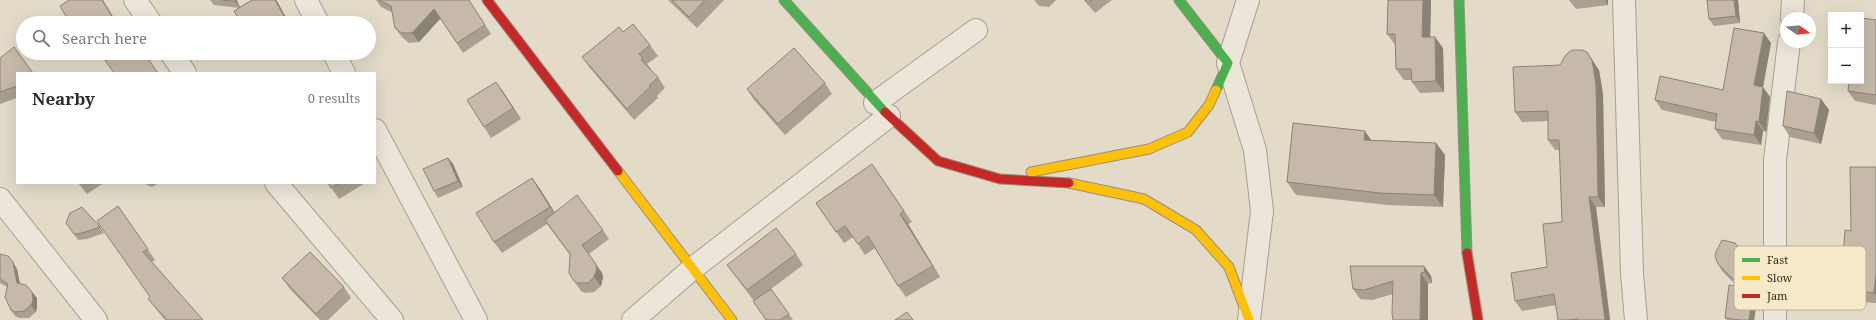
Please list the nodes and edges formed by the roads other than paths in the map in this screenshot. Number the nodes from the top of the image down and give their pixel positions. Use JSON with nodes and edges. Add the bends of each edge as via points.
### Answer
{"nodes":[{"id":1,"x":135,"y":0,"type":"edge"},
{"id":2,"x":306,"y":0,"type":"edge"},
{"id":3,"x":487,"y":0,"type":"edge"},
{"id":4,"x":784,"y":0,"type":"edge"},
{"id":5,"x":1179,"y":0,"type":"edge"},
{"id":6,"x":1248,"y":0,"type":"edge"},
{"id":7,"x":1459,"y":0,"type":"edge"},
{"id":8,"x":1624,"y":0,"type":"edge"},
{"id":9,"x":1793,"y":0,"type":"edge"},
{"id":10,"x":1792,"y":12,"type":"edge"},
{"id":11,"x":146,"y":16,"type":"edge"},
{"id":12,"x":314,"y":16,"type":"edge"},
{"id":13,"x":976,"y":30,"type":"dead end"},
{"id":14,"x":1788,"y":48,"type":"edge"},
{"id":15,"x":176,"y":60,"type":"edge"},
{"id":16,"x":338,"y":60,"type":"edge"},
{"id":17,"x":1228,"y":63,"type":"junction"},
{"id":18,"x":184,"y":72,"type":"edge"},
{"id":19,"x":344,"y":72,"type":"edge"},
{"id":20,"x":882,"y":110,"type":"junction"},
{"id":21,"x":376,"y":132,"type":"edge"},
{"id":22,"x":1000,"y":179,"type":"junction"},
{"id":23,"x":277,"y":184,"type":"edge"},
{"id":24,"x":0,"y":199,"type":"edge"},
{"id":25,"x":1775,"y":246,"type":"edge"},
{"id":26,"x":692,"y":269,"type":"junction"},
{"id":27,"x":96,"y":320,"type":"edge"},
{"id":28,"x":392,"y":320,"type":"edge"},
{"id":29,"x":476,"y":320,"type":"edge"},
{"id":30,"x":633,"y":320,"type":"edge"},
{"id":31,"x":732,"y":320,"type":"edge"},
{"id":32,"x":1249,"y":320,"type":"edge"},
{"id":33,"x":1478,"y":320,"type":"edge"},
{"id":34,"x":1636,"y":320,"type":"edge"}],
"edges":[{"from":1,"to":11,"type":"street"},
{"from":2,"to":12,"type":"street"},
{"from":3,"to":26,"type":"street"},
{"from":4,"to":20,"type":"street"},
{"from":5,"to":17,"type":"street"},
{"from":6,"to":17,"type":"street"},
{"from":7,"to":33,"type":"street","via":[[1467,255]]},
{"from":8,"to":34,"type":"street"},
{"from":9,"to":10,"type":"street"},
{"from":13,"to":20,"type":"street"},
{"from":14,"to":25,"type":"street","via":[[1775,160]]},
{"from":15,"to":18,"type":"street"},
{"from":16,"to":19,"type":"street"},
{"from":17,"to":22,"type":"street","via":[[1209,105],[1188,132],[1149,148]]},
{"from":17,"to":32,"type":"street","via":[[1255,150],[1262,211]]},
{"from":20,"to":22,"type":"street","via":[[938,161]]},
{"from":20,"to":26,"type":"street"},
{"from":21,"to":29,"type":"street"},
{"from":22,"to":32,"type":"street","via":[[1062,182],[1144,199],[1196,230],[1229,267]]},
{"from":23,"to":28,"type":"street"},
{"from":24,"to":27,"type":"street"},
{"from":26,"to":30,"type":"street"},
{"from":26,"to":31,"type":"street"}]}
